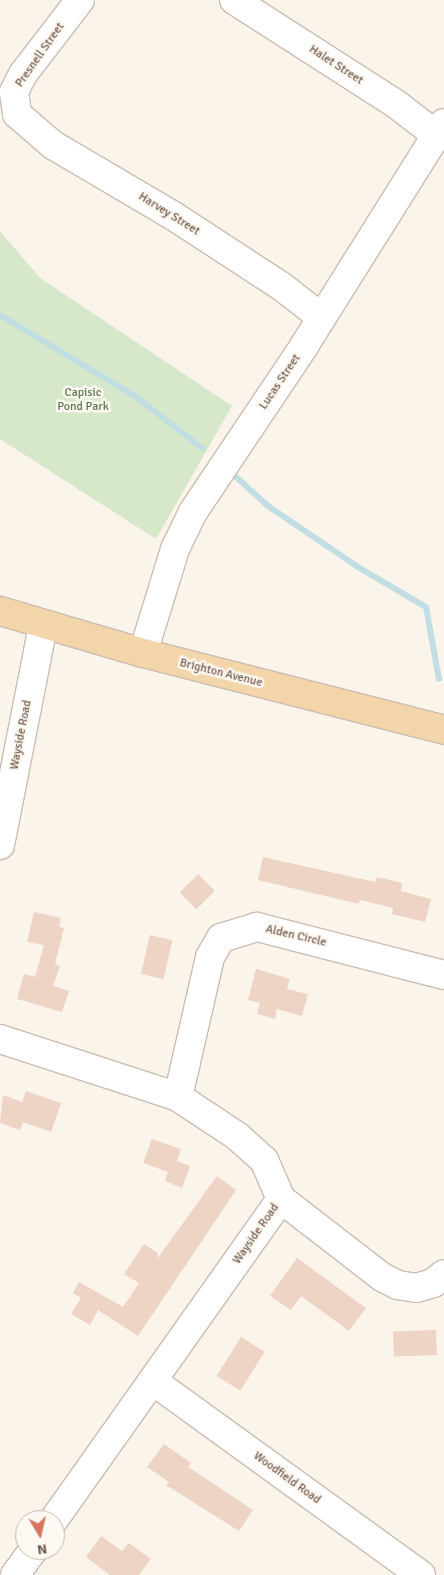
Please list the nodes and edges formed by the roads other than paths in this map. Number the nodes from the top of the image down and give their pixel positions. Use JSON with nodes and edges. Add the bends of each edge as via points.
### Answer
{"nodes":[{"id":1,"x":80,"y":0,"type":"edge"},
{"id":2,"x":234,"y":0,"type":"edge"},
{"id":3,"x":17,"y":114,"type":"joint"},
{"id":4,"x":440,"y":129,"type":"edge"},
{"id":5,"x":320,"y":317,"type":"junction"},
{"id":6,"x":0,"y":611,"type":"edge"},
{"id":7,"x":43,"y":625,"type":"junction"},
{"id":8,"x":143,"y":653,"type":"junction"},
{"id":9,"x":444,"y":730,"type":"edge"},
{"id":10,"x":0,"y":845,"type":"edge"},
{"id":11,"x":444,"y":975,"type":"edge"},
{"id":12,"x":0,"y":1039,"type":"edge"},
{"id":13,"x":178,"y":1097,"type":"junction"},
{"id":14,"x":281,"y":1199,"type":"junction"},
{"id":15,"x":444,"y":1274,"type":"edge"},
{"id":16,"x":153,"y":1381,"type":"junction"},
{"id":17,"x":61,"y":1510,"type":"edge"},
{"id":18,"x":421,"y":1575,"type":"edge"}],
"edges":[{"from":1,"to":3,"type":"street","name":"Presnell Street","via":[[23,74],[14,92]]},
{"from":2,"to":4,"type":"street","name":"Halet Street"},
{"from":3,"to":5,"type":"street","name":"Harvey Street","via":[[53,145],[172,215],[281,286]]},
{"from":4,"to":5,"type":"street","name":"Lucas Street"},
{"from":5,"to":8,"type":"street","name":"Lucas Street","via":[[193,512],[175,549]]},
{"from":6,"to":7,"type":"main road","name":"Brighton Avenue"},
{"from":7,"to":8,"type":"main road","name":"Brighton Avenue"},
{"from":7,"to":10,"type":"street","name":"Wayside Road"},
{"from":8,"to":9,"type":"main road","name":"Brighton Avenue"},
{"from":11,"to":13,"type":"street","name":"Alden Circle","via":[[257,927],[221,938],[210,957]]},
{"from":12,"to":13,"type":"street","name":"Wayside Road"},
{"from":13,"to":14,"type":"street","name":"Wayside Road","via":[[237,1136],[264,1160]]},
{"from":14,"to":15,"type":"street","via":[[382,1277],[398,1285],[416,1288],[433,1283]]},
{"from":14,"to":16,"type":"street","name":"Wayside Road"},
{"from":16,"to":17,"type":"street","name":"Wayside Road"},
{"from":16,"to":18,"type":"street","name":"Woodfield Road"}]}
